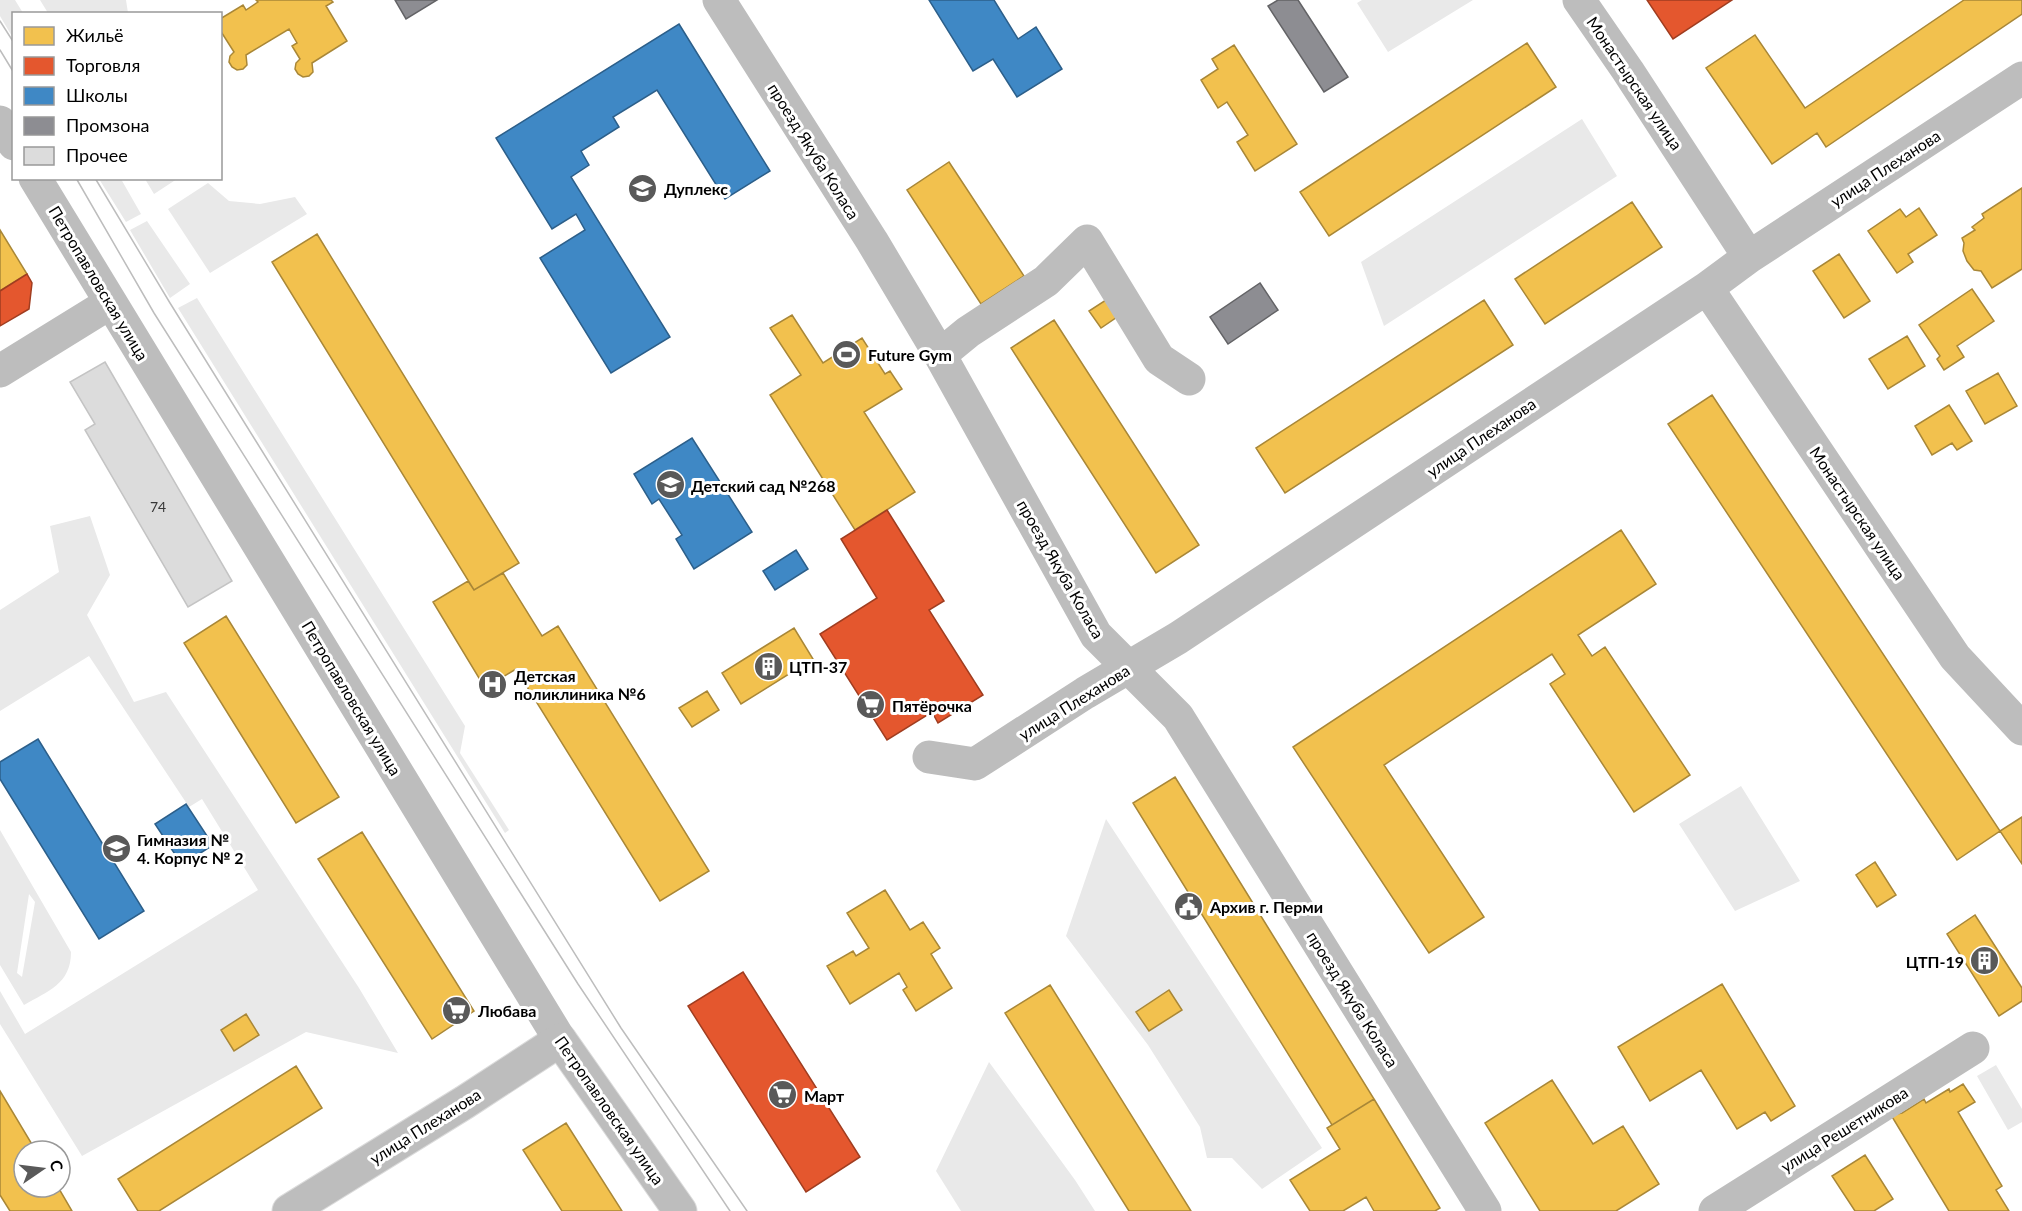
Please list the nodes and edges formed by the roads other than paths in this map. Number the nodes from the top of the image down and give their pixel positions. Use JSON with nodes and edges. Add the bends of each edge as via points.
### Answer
{"nodes":[{"id":1,"x":719,"y":0,"type":"edge"},
{"id":2,"x":1579,"y":0,"type":"edge"},
{"id":3,"x":2022,"y":78,"type":"edge"},
{"id":4,"x":0,"y":122,"type":"edge"},
{"id":5,"x":12,"y":141,"type":"edge"},
{"id":6,"x":36,"y":180,"type":"edge"},
{"id":7,"x":1749,"y":257,"type":"junction"},
{"id":8,"x":1707,"y":288,"type":"junction"},
{"id":9,"x":110,"y":303,"type":"junction"},
{"id":10,"x":940,"y":355,"type":"junction"},
{"id":11,"x":0,"y":371,"type":"edge"},
{"id":12,"x":1188,"y":380,"type":"dead end"},
{"id":13,"x":1129,"y":668,"type":"junction"},
{"id":14,"x":2022,"y":729,"type":"edge"},
{"id":15,"x":929,"y":757,"type":"dead end"},
{"id":16,"x":560,"y":1040,"type":"junction"},
{"id":17,"x":1973,"y":1048,"type":"dead end"},
{"id":18,"x":289,"y":1211,"type":"edge"},
{"id":19,"x":680,"y":1211,"type":"edge"},
{"id":20,"x":1485,"y":1211,"type":"edge"},
{"id":21,"x":1715,"y":1211,"type":"edge"}],
"edges":[{"from":1,"to":10,"type":"street","name":"проезд Якуба Коласа"},
{"from":2,"to":7,"type":"street","name":"Монастырская улица"},
{"from":3,"to":7,"type":"street","name":"улица Плеханова"},
{"from":4,"to":5,"type":"street"},
{"from":6,"to":9,"type":"street","name":"Петропавловская улица"},
{"from":7,"to":8,"type":"street","name":"улица Плеханова"},
{"from":8,"to":13,"type":"street","name":"улица Плеханова"},
{"from":8,"to":14,"type":"street","name":"Монастырская улица","via":[[1955,657]]},
{"from":9,"to":11,"type":"street"},
{"from":9,"to":16,"type":"street","name":"Петропавловская улица"},
{"from":10,"to":12,"type":"street","via":[[1046,281],[1087,241],[1159,359]]},
{"from":10,"to":13,"type":"street","name":"проезд Якуба Коласа","via":[[1096,635]]},
{"from":13,"to":15,"type":"street","name":"улица Плеханова","via":[[975,764]]},
{"from":13,"to":20,"type":"street","name":"проезд Якуба Коласа","via":[[1178,717]]},
{"from":16,"to":18,"type":"street","name":"улица Плеханова"},
{"from":16,"to":19,"type":"street","name":"Петропавловская улица"},
{"from":17,"to":21,"type":"street","name":"улица Решетникова"}]}
